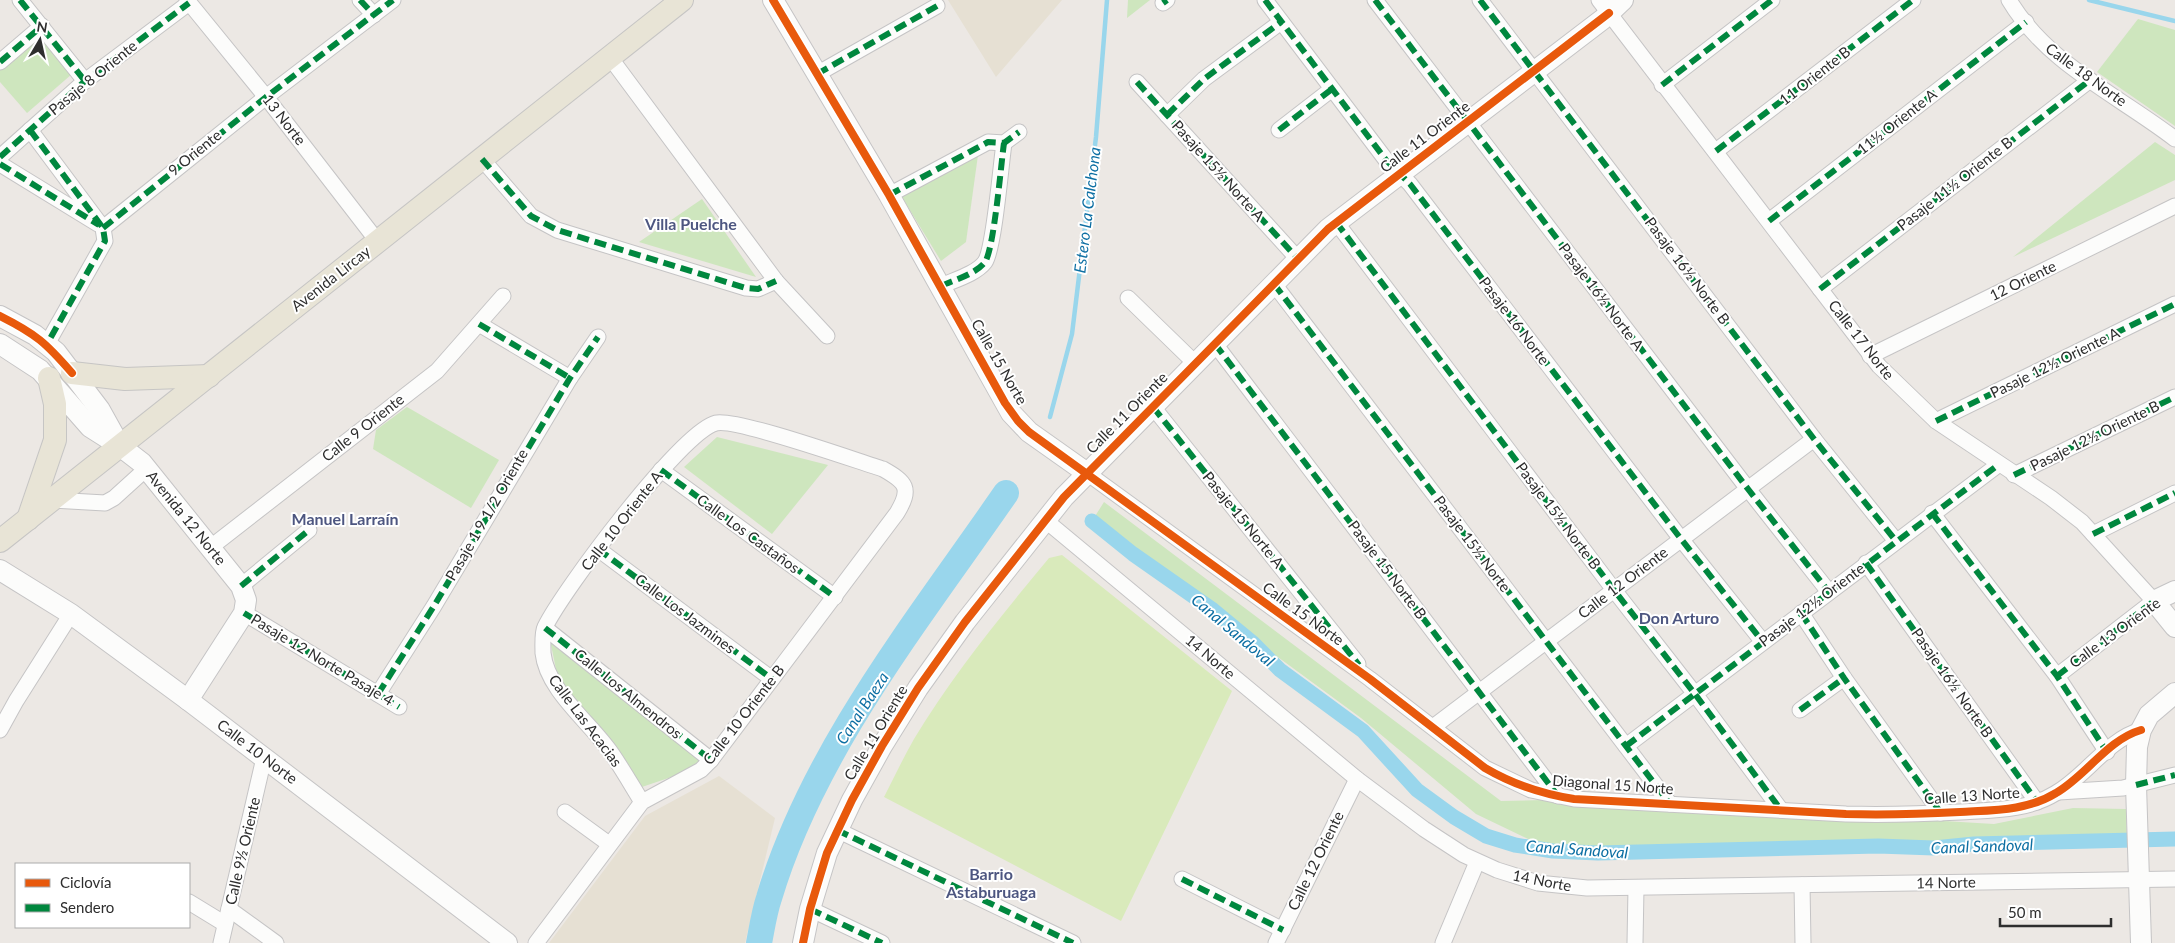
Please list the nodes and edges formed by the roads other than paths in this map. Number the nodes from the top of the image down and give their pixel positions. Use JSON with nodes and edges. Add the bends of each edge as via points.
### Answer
{"nodes":[{"id":1,"x":20,"y":0,"type":"edge"},
{"id":2,"x":360,"y":0,"type":"edge"},
{"id":3,"x":392,"y":0,"type":"edge"},
{"id":4,"x":668,"y":0,"type":"edge"},
{"id":5,"x":682,"y":0,"type":"edge"},
{"id":6,"x":774,"y":0,"type":"edge"},
{"id":7,"x":1265,"y":0,"type":"edge"},
{"id":8,"x":1375,"y":0,"type":"edge"},
{"id":9,"x":1480,"y":0,"type":"edge"},
{"id":10,"x":1772,"y":0,"type":"edge"},
{"id":11,"x":1913,"y":0,"type":"edge"},
{"id":12,"x":2009,"y":0,"type":"edge"},
{"id":13,"x":188,"y":2,"type":"edge"},
{"id":14,"x":1610,"y":4,"type":"edge"},
{"id":15,"x":937,"y":6,"type":"dead end"},
{"id":16,"x":374,"y":15,"type":"junction"},
{"id":17,"x":1281,"y":22,"type":"junction"},
{"id":18,"x":2026,"y":22,"type":"junction"},
{"id":19,"x":42,"y":26,"type":"junction"},
{"id":20,"x":610,"y":56,"type":"junction"},
{"id":21,"x":0,"y":62,"type":"edge"},
{"id":22,"x":1534,"y":71,"type":"junction"},
{"id":23,"x":817,"y":74,"type":"junction"},
{"id":24,"x":2090,"y":80,"type":"junction"},
{"id":25,"x":84,"y":81,"type":"junction"},
{"id":26,"x":1137,"y":82,"type":"dead end"},
{"id":27,"x":1662,"y":85,"type":"junction"},
{"id":28,"x":1332,"y":89,"type":"junction"},
{"id":29,"x":266,"y":97,"type":"junction"},
{"id":30,"x":1167,"y":114,"type":"junction"},
{"id":31,"x":1467,"y":122,"type":"junction"},
{"id":32,"x":30,"y":130,"type":"junction"},
{"id":33,"x":1280,"y":130,"type":"dead end"},
{"id":34,"x":1019,"y":132,"type":"dead end"},
{"id":35,"x":2175,"y":139,"type":"edge"},
{"id":36,"x":1004,"y":142,"type":"junction"},
{"id":37,"x":1716,"y":151,"type":"junction"},
{"id":38,"x":0,"y":157,"type":"edge"},
{"id":39,"x":482,"y":159,"type":"junction"},
{"id":40,"x":0,"y":164,"type":"edge"},
{"id":41,"x":1399,"y":174,"type":"junction"},
{"id":42,"x":888,"y":195,"type":"junction"},
{"id":43,"x":2175,"y":206,"type":"edge"},
{"id":44,"x":1769,"y":221,"type":"junction"},
{"id":45,"x":1336,"y":222,"type":"junction"},
{"id":46,"x":103,"y":228,"type":"junction"},
{"id":47,"x":378,"y":242,"type":"junction"},
{"id":48,"x":1298,"y":259,"type":"junction"},
{"id":49,"x":776,"y":281,"type":"junction"},
{"id":50,"x":1274,"y":284,"type":"junction"},
{"id":51,"x":940,"y":286,"type":"junction"},
{"id":52,"x":1820,"y":289,"type":"junction"},
{"id":53,"x":503,"y":296,"type":"dead end"},
{"id":54,"x":1128,"y":298,"type":"dead end"},
{"id":55,"x":2175,"y":304,"type":"edge"},
{"id":56,"x":0,"y":316,"type":"edge"},
{"id":57,"x":479,"y":324,"type":"junction"},
{"id":58,"x":827,"y":336,"type":"dead end"},
{"id":59,"x":598,"y":337,"type":"dead end"},
{"id":60,"x":0,"y":344,"type":"edge"},
{"id":61,"x":48,"y":344,"type":"junction"},
{"id":62,"x":1215,"y":344,"type":"junction"},
{"id":63,"x":1870,"y":356,"type":"junction"},
{"id":64,"x":1196,"y":364,"type":"junction"},
{"id":65,"x":72,"y":373,"type":"junction"},
{"id":66,"x":209,"y":376,"type":"junction"},
{"id":67,"x":49,"y":378,"type":"junction"},
{"id":68,"x":570,"y":378,"type":"junction"},
{"id":69,"x":2175,"y":397,"type":"edge"},
{"id":70,"x":1153,"y":408,"type":"junction"},
{"id":71,"x":1936,"y":421,"type":"junction"},
{"id":72,"x":1814,"y":439,"type":"junction"},
{"id":73,"x":120,"y":446,"type":"junction"},
{"id":74,"x":1998,"y":465,"type":"junction"},
{"id":75,"x":146,"y":468,"type":"junction"},
{"id":76,"x":662,"y":470,"type":"junction"},
{"id":77,"x":1087,"y":472,"type":"junction"},
{"id":78,"x":2014,"y":475,"type":"junction"},
{"id":79,"x":904,"y":485,"type":"joint"},
{"id":80,"x":1748,"y":489,"type":"junction"},
{"id":81,"x":2175,"y":494,"type":"edge"},
{"id":82,"x":52,"y":500,"type":"junction"},
{"id":83,"x":1932,"y":514,"type":"junction"},
{"id":84,"x":28,"y":519,"type":"junction"},
{"id":85,"x":1044,"y":520,"type":"junction"},
{"id":86,"x":309,"y":530,"type":"dead end"},
{"id":87,"x":2093,"y":534,"type":"junction"},
{"id":88,"x":1681,"y":539,"type":"junction"},
{"id":89,"x":0,"y":541,"type":"edge"},
{"id":90,"x":1896,"y":541,"type":"junction"},
{"id":91,"x":211,"y":547,"type":"junction"},
{"id":92,"x":598,"y":549,"type":"junction"},
{"id":93,"x":1866,"y":564,"type":"junction"},
{"id":94,"x":0,"y":570,"type":"edge"},
{"id":95,"x":1614,"y":590,"type":"junction"},
{"id":96,"x":2175,"y":591,"type":"edge"},
{"id":97,"x":1830,"y":592,"type":"junction"},
{"id":98,"x":835,"y":597,"type":"junction"},
{"id":99,"x":244,"y":598,"type":"junction"},
{"id":100,"x":2154,"y":601,"type":"junction"},
{"id":101,"x":1801,"y":613,"type":"junction"},
{"id":102,"x":71,"y":614,"type":"junction"},
{"id":103,"x":2175,"y":627,"type":"edge"},
{"id":104,"x":544,"y":631,"type":"junction"},
{"id":105,"x":1547,"y":641,"type":"junction"},
{"id":106,"x":1763,"y":642,"type":"junction"},
{"id":107,"x":2056,"y":676,"type":"junction"},
{"id":108,"x":1844,"y":678,"type":"junction"},
{"id":109,"x":772,"y":679,"type":"junction"},
{"id":110,"x":1370,"y":679,"type":"junction"},
{"id":111,"x":1479,"y":692,"type":"junction"},
{"id":112,"x":2175,"y":693,"type":"edge"},
{"id":113,"x":378,"y":694,"type":"junction"},
{"id":114,"x":1695,"y":694,"type":"junction"},
{"id":115,"x":188,"y":700,"type":"junction"},
{"id":116,"x":400,"y":707,"type":"dead end"},
{"id":117,"x":1800,"y":710,"type":"dead end"},
{"id":118,"x":1433,"y":728,"type":"junction"},
{"id":119,"x":0,"y":730,"type":"edge"},
{"id":120,"x":2141,"y":730,"type":"junction"},
{"id":121,"x":1626,"y":746,"type":"junction"},
{"id":122,"x":2107,"y":752,"type":"junction"},
{"id":123,"x":264,"y":758,"type":"junction"},
{"id":124,"x":710,"y":760,"type":"junction"},
{"id":125,"x":2175,"y":775,"type":"edge"},
{"id":126,"x":1357,"y":779,"type":"junction"},
{"id":127,"x":2136,"y":785,"type":"junction"},
{"id":128,"x":2058,"y":792,"type":"junction"},
{"id":129,"x":1558,"y":796,"type":"junction"},
{"id":130,"x":642,"y":802,"type":"junction"},
{"id":131,"x":2037,"y":802,"type":"junction"},
{"id":132,"x":1670,"y":804,"type":"junction"},
{"id":133,"x":1781,"y":810,"type":"junction"},
{"id":134,"x":565,"y":812,"type":"dead end"},
{"id":135,"x":1941,"y":813,"type":"junction"},
{"id":136,"x":837,"y":830,"type":"junction"},
{"id":137,"x":609,"y":844,"type":"junction"},
{"id":138,"x":1477,"y":862,"type":"junction"},
{"id":139,"x":1182,"y":879,"type":"dead end"},
{"id":140,"x":2167,"y":879,"type":"edge"},
{"id":141,"x":2140,"y":880,"type":"junction"},
{"id":142,"x":1802,"y":885,"type":"junction"},
{"id":143,"x":1636,"y":888,"type":"junction"},
{"id":144,"x":190,"y":903,"type":"edge"},
{"id":145,"x":229,"y":909,"type":"junction"},
{"id":146,"x":810,"y":909,"type":"junction"},
{"id":147,"x":225,"y":924,"type":"junction"},
{"id":148,"x":1280,"y":936,"type":"edge"},
{"id":149,"x":221,"y":943,"type":"edge"},
{"id":150,"x":276,"y":943,"type":"edge"},
{"id":151,"x":507,"y":943,"type":"edge"},
{"id":152,"x":536,"y":943,"type":"edge"},
{"id":153,"x":803,"y":943,"type":"edge"},
{"id":154,"x":882,"y":943,"type":"edge"},
{"id":155,"x":1073,"y":943,"type":"edge"},
{"id":156,"x":1443,"y":943,"type":"edge"},
{"id":157,"x":1635,"y":943,"type":"edge"},
{"id":158,"x":1803,"y":943,"type":"edge"},
{"id":159,"x":2141,"y":943,"type":"edge"}],
"edges":[{"from":1,"to":19,"type":"street"},
{"from":2,"to":16,"type":"street"},
{"from":3,"to":16,"type":"street","name":"9 Oriente"},
{"from":4,"to":20,"type":"main road","name":"Avenida Lircay"},
{"from":5,"to":20,"type":"main road","name":"Avenida Lircay"},
{"from":6,"to":23,"type":"main road","name":"Calle 15 Norte"},
{"from":7,"to":17,"type":"street","name":"Pasaje 16 Norte"},
{"from":8,"to":31,"type":"street","name":"Pasaje 16½ Norte A"},
{"from":9,"to":22,"type":"street","name":"Pasaje 16½ Norte B"},
{"from":10,"to":27,"type":"street"},
{"from":11,"to":37,"type":"street","name":"11 Oriente B"},
{"from":12,"to":18,"type":"street","name":"Calle 18 Norte"},
{"from":13,"to":25,"type":"street","name":"Pasaje 8 Oriente"},
{"from":13,"to":29,"type":"street","name":"13 Norte"},
{"from":14,"to":22,"type":"main road","name":"Calle 11 Oriente"},
{"from":14,"to":27,"type":"street","name":"Calle 17 Norte"},
{"from":15,"to":23,"type":"street"},
{"from":16,"to":29,"type":"street","name":"9 Oriente"},
{"from":17,"to":28,"type":"street","name":"Pasaje 16 Norte"},
{"from":17,"to":30,"type":"street","via":[[1204,79]]},
{"from":18,"to":24,"type":"street","name":"Calle 18 Norte","via":[[2040,41]]},
{"from":18,"to":44,"type":"street","name":"11½ Oriente A"},
{"from":19,"to":21,"type":"street"},
{"from":19,"to":25,"type":"street"},
{"from":20,"to":39,"type":"main road","name":"Avenida Lircay"},
{"from":20,"to":49,"type":"street"},
{"from":22,"to":31,"type":"main road","name":"Calle 11 Oriente"},
{"from":22,"to":72,"type":"street","name":"Pasaje 16½ Norte B"},
{"from":23,"to":42,"type":"main road","name":"Calle 15 Norte"},
{"from":24,"to":35,"type":"street","name":"Calle 18 Norte"},
{"from":24,"to":52,"type":"street","name":"Pasaje 11½ Oriente B"},
{"from":25,"to":32,"type":"street","name":"Pasaje 8 Oriente"},
{"from":26,"to":30,"type":"street","name":"Pasaje 15½ Norte A"},
{"from":27,"to":37,"type":"street","name":"Calle 17 Norte"},
{"from":28,"to":33,"type":"street"},
{"from":28,"to":41,"type":"street","name":"Pasaje 16 Norte"},
{"from":29,"to":46,"type":"street","name":"9 Oriente"},
{"from":29,"to":47,"type":"street","name":"13 Norte"},
{"from":30,"to":48,"type":"street","name":"Pasaje 15½ Norte A"},
{"from":31,"to":41,"type":"main road","name":"Calle 11 Oriente"},
{"from":31,"to":80,"type":"street","name":"Pasaje 16½ Norte A"},
{"from":32,"to":38,"type":"street","name":"Pasaje 8 Oriente"},
{"from":32,"to":46,"type":"street"},
{"from":34,"to":36,"type":"street"},
{"from":36,"to":42,"type":"street","via":[[988,142]]},
{"from":36,"to":51,"type":"street","via":[[991,242],[985,262]]},
{"from":37,"to":44,"type":"street","name":"Calle 17 Norte"},
{"from":39,"to":47,"type":"main road","name":"Avenida Lircay"},
{"from":39,"to":49,"type":"street","via":[[531,216],[556,230],[746,288],[758,289]]},
{"from":40,"to":46,"type":"street"},
{"from":41,"to":45,"type":"main road","name":"Calle 11 Oriente"},
{"from":41,"to":88,"type":"street","name":"Pasaje 16 Norte"},
{"from":42,"to":51,"type":"main road","name":"Calle 15 Norte"},
{"from":43,"to":63,"type":"street","name":"12 Oriente"},
{"from":44,"to":52,"type":"street","name":"Calle 17 Norte"},
{"from":45,"to":48,"type":"main road","name":"Calle 11 Oriente"},
{"from":45,"to":95,"type":"street","name":"Pasaje 15½ Norte B"},
{"from":46,"to":61,"type":"street","via":[[105,241]]},
{"from":47,"to":66,"type":"main road","name":"Avenida Lircay"},
{"from":48,"to":50,"type":"main road","name":"Calle 11 Oriente"},
{"from":49,"to":58,"type":"street"},
{"from":50,"to":62,"type":"main road","name":"Calle 11 Oriente"},
{"from":50,"to":105,"type":"street","name":"Pasaje 15½ Norte"},
{"from":51,"to":77,"type":"main road","name":"Calle 15 Norte","via":[[1018,421]]},
{"from":52,"to":63,"type":"street","name":"Calle 17 Norte"},
{"from":53,"to":57,"type":"street","name":"Calle 9 Oriente"},
{"from":54,"to":64,"type":"street"},
{"from":55,"to":71,"type":"street","name":"Pasaje 12½ Oriente A"},
{"from":56,"to":61,"type":"main road","name":"Avenida 12 Norte"},
{"from":57,"to":68,"type":"street"},
{"from":57,"to":91,"type":"street","name":"Calle 9 Oriente","via":[[437,371]]},
{"from":59,"to":68,"type":"street","name":"Pasaje 1 9 1/2 Oriente"},
{"from":60,"to":67,"type":"main road","name":"Avenida 12 Norte"},
{"from":61,"to":65,"type":"main road","name":"Avenida 12 Norte"},
{"from":62,"to":64,"type":"main road","name":"Calle 11 Oriente"},
{"from":62,"to":111,"type":"street","name":"Pasaje 15 Norte B"},
{"from":63,"to":71,"type":"street","name":"Calle 17 Norte"},
{"from":64,"to":70,"type":"main road","name":"Calle 11 Oriente"},
{"from":65,"to":66,"type":"main road","via":[[125,379]]},
{"from":65,"to":73,"type":"main road","name":"Avenida 12 Norte","via":[[112,427]]},
{"from":66,"to":73,"type":"main road","name":"Avenida Lircay"},
{"from":67,"to":73,"type":"main road","name":"Avenida 12 Norte","via":[[90,427]]},
{"from":67,"to":84,"type":"main road","via":[[57,422],[55,440]]},
{"from":68,"to":113,"type":"street","name":"Pasaje 1 9 1/2 Oriente"},
{"from":69,"to":78,"type":"street","name":"Pasaje 12½ Oriente B"},
{"from":70,"to":77,"type":"main road","name":"Calle 11 Oriente"},
{"from":70,"to":110,"type":"street","name":"Pasaje 15 Norte A"},
{"from":71,"to":74,"type":"street","name":"Calle 17 Norte"},
{"from":72,"to":80,"type":"street","name":"Calle 12 Oriente"},
{"from":72,"to":90,"type":"street","name":"Pasaje 16½ Norte B"},
{"from":73,"to":75,"type":"main road","name":"Avenida 12 Norte"},
{"from":73,"to":82,"type":"main road","name":"Avenida Lircay"},
{"from":74,"to":78,"type":"street","name":"Calle 17 Norte"},
{"from":74,"to":83,"type":"street","name":"Pasaje 12½ Oriente"},
{"from":75,"to":82,"type":"street","via":[[105,503]]},
{"from":75,"to":91,"type":"main road","name":"Avenida 12 Norte"},
{"from":76,"to":79,"type":"street","name":"Calle 10 Oriente A","via":[[692,437],[717,423],[738,425],[883,469],[900,478]]},
{"from":76,"to":92,"type":"street","name":"Calle 10 Oriente A"},
{"from":76,"to":98,"type":"street","name":"Calle Los Castaños"},
{"from":77,"to":85,"type":"main road","name":"Calle 11 Oriente"},
{"from":77,"to":110,"type":"street","name":"Calle 15 Norte"},
{"from":78,"to":87,"type":"street","name":"Calle 17 Norte","via":[[2066,510]]},
{"from":79,"to":98,"type":"street","name":"Calle 10 Oriente B","via":[[904,502]]},
{"from":80,"to":88,"type":"street","name":"Calle 12 Oriente"},
{"from":80,"to":97,"type":"street","name":"Pasaje 16½ Norte A"},
{"from":81,"to":87,"type":"street"},
{"from":82,"to":84,"type":"main road","name":"Avenida Lircay"},
{"from":83,"to":90,"type":"street","name":"Pasaje 12½ Oriente"},
{"from":83,"to":107,"type":"street"},
{"from":84,"to":89,"type":"main road","name":"Avenida Lircay"},
{"from":85,"to":126,"type":"street","name":"14 Norte"},
{"from":85,"to":136,"type":"main road","name":"Calle 11 Oriente","via":[[918,688],[882,746]]},
{"from":86,"to":99,"type":"street"},
{"from":87,"to":100,"type":"street","name":"Calle 17 Norte"},
{"from":88,"to":95,"type":"street","name":"Calle 12 Oriente"},
{"from":88,"to":106,"type":"street","name":"Pasaje 16 Norte"},
{"from":90,"to":93,"type":"street","name":"Pasaje 12½ Oriente"},
{"from":91,"to":99,"type":"main road","name":"Avenida 12 Norte"},
{"from":92,"to":104,"type":"street","name":"Calle 10 Oriente A"},
{"from":92,"to":109,"type":"street","name":"Calle Los Jazmines"},
{"from":93,"to":97,"type":"street","name":"Pasaje 12½ Oriente"},
{"from":93,"to":131,"type":"street","name":"Pasaje 16½ Norte B"},
{"from":94,"to":102,"type":"main road","name":"Calle 10 Norte"},
{"from":95,"to":105,"type":"street","name":"Calle 12 Oriente"},
{"from":95,"to":114,"type":"street","name":"Pasaje 15½ Norte B"},
{"from":96,"to":100,"type":"main road","name":"Calle 13 Oriente"},
{"from":97,"to":101,"type":"street","name":"Pasaje 12½ Oriente"},
{"from":98,"to":109,"type":"street","name":"Calle 10 Oriente B"},
{"from":99,"to":113,"type":"street","name":"Pasaje 12 Norte Pasaje 4"},
{"from":99,"to":115,"type":"main road"},
{"from":100,"to":103,"type":"main road","name":"Calle 17 Norte"},
{"from":100,"to":107,"type":"street","name":"Calle 13 Oriente"},
{"from":101,"to":106,"type":"street","name":"Pasaje 12½ Oriente"},
{"from":101,"to":108,"type":"street"},
{"from":102,"to":115,"type":"main road","name":"Calle 10 Norte"},
{"from":102,"to":119,"type":"street"},
{"from":104,"to":124,"type":"street","name":"Calle Los Almendros"},
{"from":104,"to":130,"type":"street","name":"Calle Las Acacias","via":[[543,653],[550,678],[612,754]]},
{"from":105,"to":111,"type":"street","name":"Calle 12 Oriente"},
{"from":105,"to":121,"type":"street","name":"Pasaje 15½ Norte"},
{"from":106,"to":114,"type":"street","name":"Pasaje 12½ Oriente"},
{"from":107,"to":122,"type":"street"},
{"from":108,"to":117,"type":"street"},
{"from":108,"to":135,"type":"street"},
{"from":109,"to":124,"type":"street","name":"Calle 10 Oriente B"},
{"from":110,"to":118,"type":"street","name":"Calle 15 Norte"},
{"from":111,"to":118,"type":"street","name":"Calle 12 Oriente"},
{"from":111,"to":129,"type":"street","name":"Pasaje 15 Norte B"},
{"from":112,"to":120,"type":"main road","name":"Calle 13 Norte","via":[[2155,708]]},
{"from":113,"to":116,"type":"street","name":"Pasaje 12 Norte Pasaje 4"},
{"from":114,"to":121,"type":"street","name":"Pasaje 12½ Oriente"},
{"from":114,"to":133,"type":"street","name":"Pasaje 15½ Norte B"},
{"from":115,"to":123,"type":"main road","name":"Calle 10 Norte"},
{"from":118,"to":129,"type":"street","name":"Diagonal 15 Norte","via":[[1501,778]]},
{"from":120,"to":122,"type":"street","name":"Calle 13 Norte","via":[[2129,734]]},
{"from":120,"to":127,"type":"main road"},
{"from":121,"to":132,"type":"street","name":"Pasaje 15½ Norte"},
{"from":122,"to":128,"type":"street","name":"Calle 13 Norte"},
{"from":123,"to":145,"type":"street","name":"Calle 9½ Oriente"},
{"from":123,"to":151,"type":"main road","name":"Calle 10 Norte"},
{"from":124,"to":130,"type":"street","name":"Calle 10 Oriente B","via":[[701,770]]},
{"from":125,"to":127,"type":"street"},
{"from":126,"to":138,"type":"street","name":"14 Norte","via":[[1424,829]]},
{"from":126,"to":148,"type":"street","name":"Calle 12 Oriente"},
{"from":127,"to":128,"type":"street"},
{"from":127,"to":141,"type":"main road"},
{"from":128,"to":131,"type":"street","name":"Calle 13 Norte"},
{"from":129,"to":132,"type":"street","name":"Diagonal 15 Norte"},
{"from":130,"to":137,"type":"street","name":"Calle 10 Oriente B"},
{"from":131,"to":135,"type":"street","name":"Calle 13 Norte","via":[[2013,808]]},
{"from":132,"to":133,"type":"street","name":"Diagonal 15 Norte"},
{"from":133,"to":135,"type":"street","name":"Calle 13 Norte","via":[[1846,814]]},
{"from":134,"to":137,"type":"street"},
{"from":136,"to":146,"type":"main road","name":"Calle 11 Oriente"},
{"from":136,"to":155,"type":"street"},
{"from":137,"to":152,"type":"street","name":"Calle 10 Oriente B"},
{"from":138,"to":143,"type":"street","name":"14 Norte","via":[[1517,878],[1554,886]]},
{"from":138,"to":156,"type":"street"},
{"from":139,"to":148,"type":"street"},
{"from":140,"to":141,"type":"street","name":"14 Norte"},
{"from":141,"to":142,"type":"street","name":"14 Norte"},
{"from":141,"to":159,"type":"main road"},
{"from":142,"to":143,"type":"street","name":"14 Norte"},
{"from":142,"to":158,"type":"street"},
{"from":143,"to":157,"type":"street"},
{"from":144,"to":147,"type":"street"},
{"from":145,"to":147,"type":"street","name":"Calle 9½ Oriente"},
{"from":145,"to":150,"type":"street"},
{"from":146,"to":153,"type":"main road","name":"Calle 11 Oriente"},
{"from":146,"to":154,"type":"street"},
{"from":147,"to":149,"type":"street","name":"Calle 9½ Oriente"}]}
